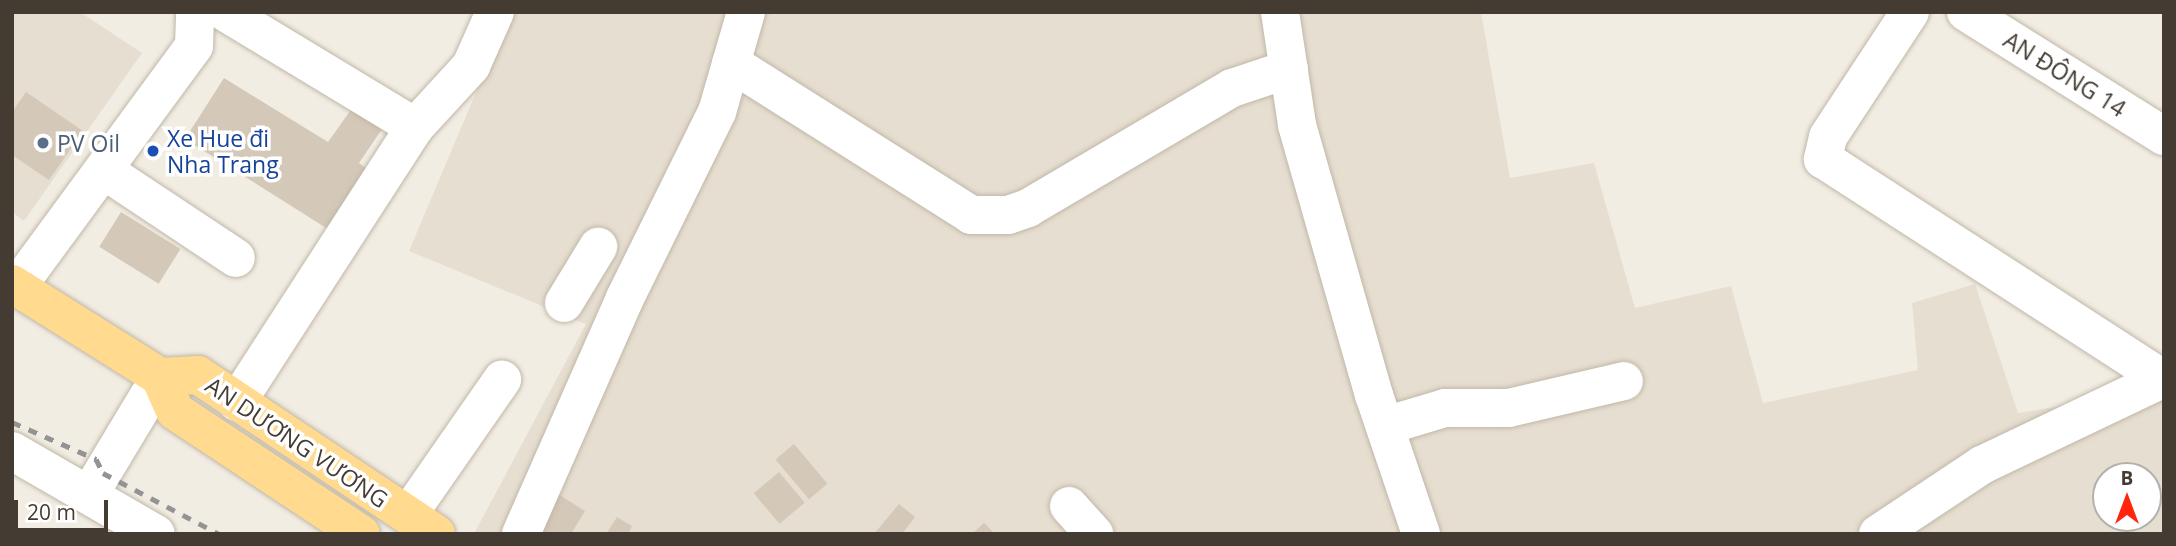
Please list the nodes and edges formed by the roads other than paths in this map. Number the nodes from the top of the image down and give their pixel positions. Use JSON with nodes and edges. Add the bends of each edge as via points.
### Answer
{"nodes":[{"id":1,"x":195,"y":12,"type":"edge"},
{"id":2,"x":225,"y":12,"type":"edge"},
{"id":3,"x":495,"y":12,"type":"edge"},
{"id":4,"x":746,"y":12,"type":"edge"},
{"id":5,"x":1280,"y":12,"type":"edge"},
{"id":6,"x":1910,"y":12,"type":"edge"},
{"id":7,"x":1966,"y":12,"type":"edge"},
{"id":8,"x":731,"y":64,"type":"junction"},
{"id":9,"x":1289,"y":69,"type":"junction"},
{"id":10,"x":415,"y":127,"type":"junction"},
{"id":11,"x":2164,"y":136,"type":"edge"},
{"id":12,"x":105,"y":171,"type":"junction"},
{"id":13,"x":598,"y":247,"type":"dead end"},
{"id":14,"x":236,"y":258,"type":"dead end"},
{"id":15,"x":15,"y":285,"type":"edge"},
{"id":16,"x":625,"y":298,"type":"junction"},
{"id":17,"x":160,"y":377,"type":"junction"},
{"id":18,"x":502,"y":380,"type":"dead end"},
{"id":19,"x":2163,"y":380,"type":"edge"},
{"id":20,"x":1624,"y":381,"type":"dead end"},
{"id":21,"x":237,"y":402,"type":"junction"},
{"id":22,"x":1385,"y":426,"type":"junction"},
{"id":23,"x":12,"y":451,"type":"edge"},
{"id":24,"x":89,"y":495,"type":"junction"},
{"id":25,"x":422,"y":524,"type":"edge"},
{"id":26,"x":156,"y":534,"type":"edge"},
{"id":27,"x":361,"y":534,"type":"edge"},
{"id":28,"x":521,"y":534,"type":"edge"},
{"id":29,"x":1422,"y":534,"type":"edge"},
{"id":30,"x":1878,"y":534,"type":"edge"}],
"edges":[{"from":1,"to":12,"type":"street","via":[[194,46]]},
{"from":2,"to":10,"type":"street"},
{"from":3,"to":10,"type":"street","via":[[471,66]]},
{"from":4,"to":8,"type":"street"},
{"from":5,"to":9,"type":"street"},
{"from":6,"to":19,"type":"street","via":[[1828,137],[1823,159]]},
{"from":7,"to":11,"type":"street","name":"AN ĐÔNG 14"},
{"from":8,"to":9,"type":"street","via":[[971,215],[1008,215],[1028,208],[1232,88]]},
{"from":8,"to":16,"type":"street","via":[[717,112]]},
{"from":9,"to":22,"type":"street","via":[[1297,125]]},
{"from":10,"to":21,"type":"street"},
{"from":12,"to":14,"type":"street"},
{"from":12,"to":15,"type":"street"},
{"from":13,"to":16,"type":"street","via":[[571,291]]},
{"from":15,"to":17,"type":"main road"},
{"from":16,"to":28,"type":"street"},
{"from":17,"to":21,"type":"main road","name":"AN DƯƠNG VƯƠNG","via":[[198,375]]},
{"from":17,"to":24,"type":"street"},
{"from":17,"to":27,"type":"main road","name":"AN DƯƠNG VƯƠNG","via":[[175,411]]},
{"from":18,"to":25,"type":"street"},
{"from":19,"to":30,"type":"street","via":[[1982,466]]},
{"from":20,"to":22,"type":"street","via":[[1509,408],[1446,408]]},
{"from":21,"to":25,"type":"main road","name":"AN DƯƠNG VƯƠNG"},
{"from":22,"to":29,"type":"street"},
{"from":23,"to":24,"type":"street"},
{"from":24,"to":26,"type":"street"}]}
